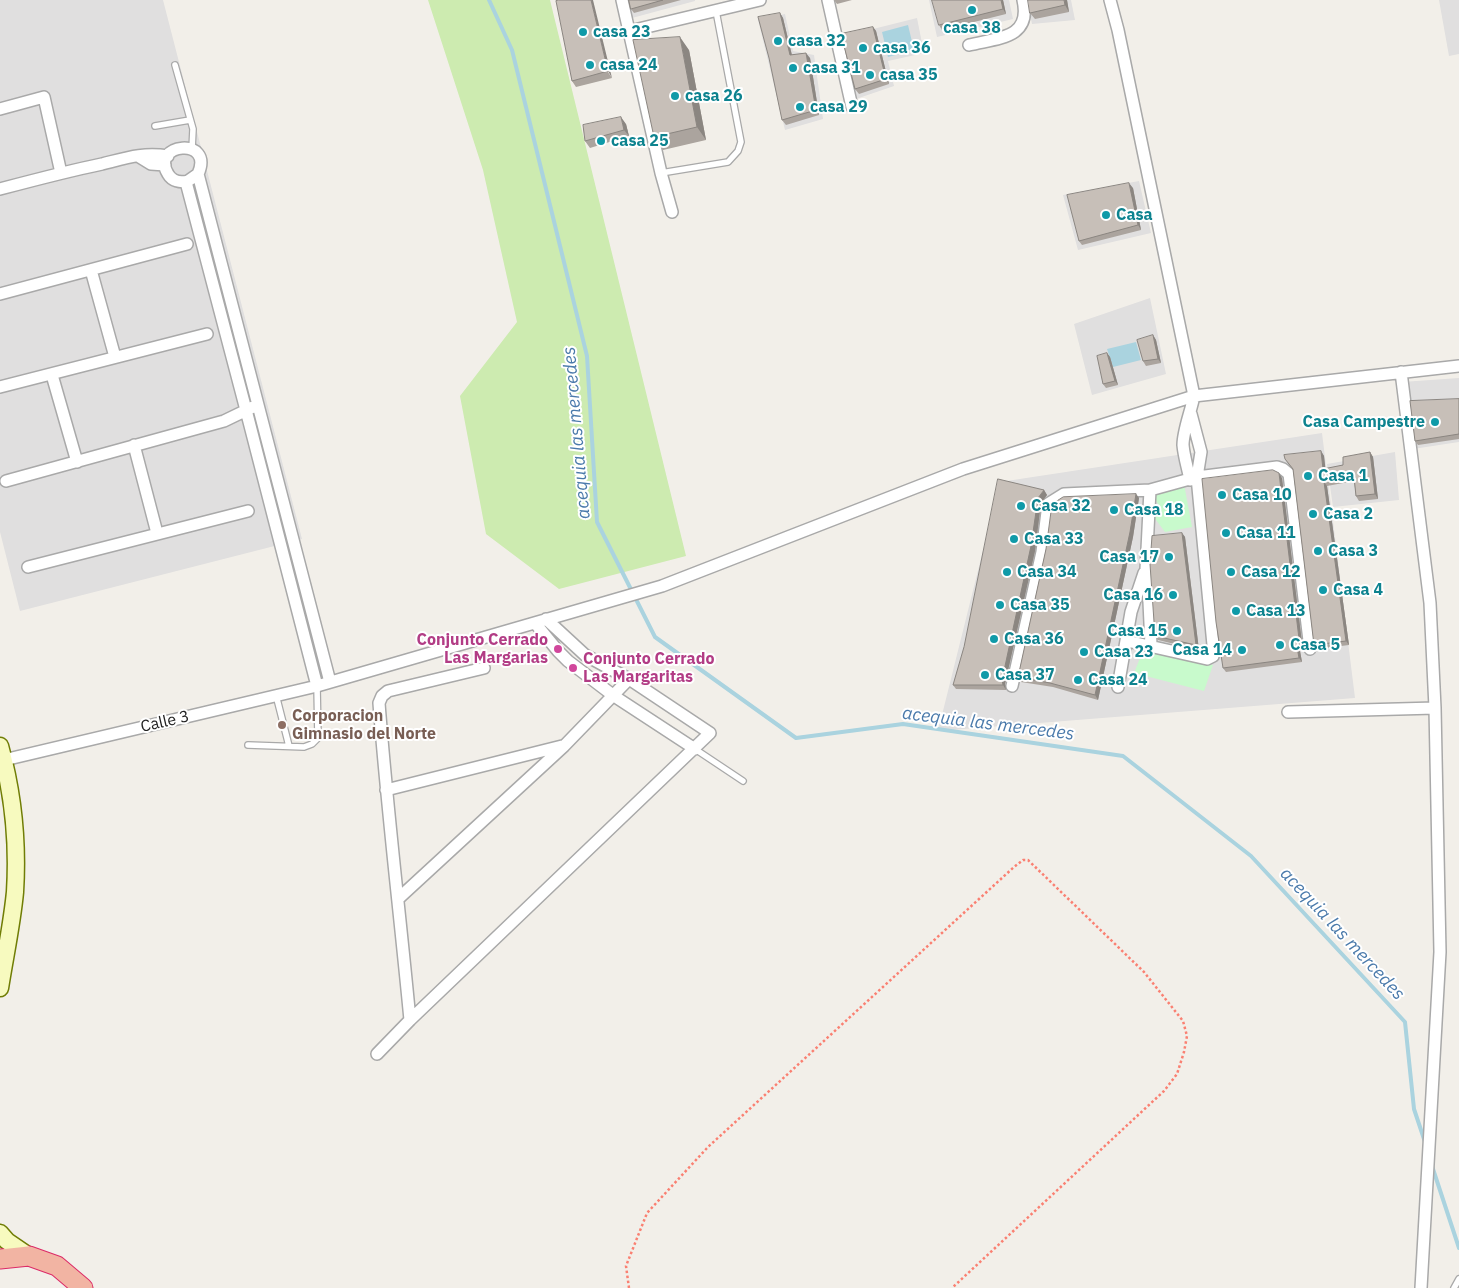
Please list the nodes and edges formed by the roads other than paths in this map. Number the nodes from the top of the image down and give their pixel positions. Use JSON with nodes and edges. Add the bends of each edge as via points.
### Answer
{"nodes":[{"id":1,"x":622,"y":0,"type":"edge"},
{"id":2,"x":760,"y":0,"type":"edge"},
{"id":3,"x":828,"y":0,"type":"edge"},
{"id":4,"x":1023,"y":0,"type":"edge"},
{"id":5,"x":1110,"y":0,"type":"edge"},
{"id":6,"x":716,"y":11,"type":"junction"},
{"id":7,"x":630,"y":31,"type":"junction"},
{"id":8,"x":969,"y":45,"type":"dead end"},
{"id":9,"x":175,"y":65,"type":"dead end"},
{"id":10,"x":852,"y":107,"type":"dead end"},
{"id":11,"x":0,"y":109,"type":"edge"},
{"id":12,"x":190,"y":120,"type":"junction"},
{"id":13,"x":155,"y":126,"type":"dead end"},
{"id":14,"x":192,"y":149,"type":"junction"},
{"id":15,"x":166,"y":160,"type":"junction"},
{"id":16,"x":61,"y":173,"type":"junction"},
{"id":17,"x":198,"y":174,"type":"junction"},
{"id":18,"x":661,"y":174,"type":"junction"},
{"id":19,"x":186,"y":182,"type":"junction"},
{"id":20,"x":0,"y":189,"type":"edge"},
{"id":21,"x":672,"y":212,"type":"dead end"},
{"id":22,"x":187,"y":244,"type":"dead end"},
{"id":23,"x":91,"y":270,"type":"junction"},
{"id":24,"x":0,"y":294,"type":"edge"},
{"id":25,"x":207,"y":334,"type":"dead end"},
{"id":26,"x":115,"y":357,"type":"junction"},
{"id":27,"x":1459,"y":366,"type":"edge"},
{"id":28,"x":1401,"y":372,"type":"junction"},
{"id":29,"x":52,"y":375,"type":"junction"},
{"id":30,"x":0,"y":387,"type":"edge"},
{"id":31,"x":1194,"y":396,"type":"junction"},
{"id":32,"x":258,"y":406,"type":"junction"},
{"id":33,"x":1190,"y":414,"type":"junction"},
{"id":34,"x":248,"y":415,"type":"junction"},
{"id":35,"x":262,"y":418,"type":"junction"},
{"id":36,"x":134,"y":445,"type":"junction"},
{"id":37,"x":77,"y":462,"type":"junction"},
{"id":38,"x":1193,"y":479,"type":"junction"},
{"id":39,"x":6,"y":481,"type":"dead end"},
{"id":40,"x":1150,"y":490,"type":"junction"},
{"id":41,"x":248,"y":511,"type":"dead end"},
{"id":42,"x":157,"y":534,"type":"junction"},
{"id":43,"x":28,"y":567,"type":"dead end"},
{"id":44,"x":1146,"y":570,"type":"junction"},
{"id":45,"x":541,"y":621,"type":"junction"},
{"id":46,"x":1127,"y":641,"type":"junction"},
{"id":47,"x":1151,"y":645,"type":"junction"},
{"id":48,"x":1310,"y":649,"type":"dead end"},
{"id":49,"x":484,"y":668,"type":"dead end"},
{"id":50,"x":629,"y":679,"type":"junction"},
{"id":51,"x":330,"y":682,"type":"junction"},
{"id":52,"x":317,"y":686,"type":"junction"},
{"id":53,"x":1012,"y":686,"type":"dead end"},
{"id":54,"x":1118,"y":687,"type":"dead end"},
{"id":55,"x":276,"y":695,"type":"junction"},
{"id":56,"x":614,"y":696,"type":"junction"},
{"id":57,"x":1435,"y":708,"type":"junction"},
{"id":58,"x":1288,"y":712,"type":"dead end"},
{"id":59,"x":248,"y":745,"type":"dead end"},
{"id":60,"x":289,"y":746,"type":"junction"},
{"id":61,"x":564,"y":746,"type":"junction"},
{"id":62,"x":695,"y":749,"type":"junction"},
{"id":63,"x":1,"y":756,"type":"edge"},
{"id":64,"x":743,"y":781,"type":"dead end"},
{"id":65,"x":386,"y":790,"type":"junction"},
{"id":66,"x":399,"y":898,"type":"junction"},
{"id":67,"x":0,"y":988,"type":"edge"},
{"id":68,"x":410,"y":1020,"type":"junction"},
{"id":69,"x":377,"y":1054,"type":"dead end"},
{"id":70,"x":0,"y":1232,"type":"edge"},
{"id":71,"x":28,"y":1256,"type":"junction"},
{"id":72,"x":0,"y":1259,"type":"edge"},
{"id":73,"x":1459,"y":1279,"type":"edge"},
{"id":74,"x":83,"y":1288,"type":"edge"},
{"id":75,"x":1421,"y":1288,"type":"edge"},
{"id":76,"x":1454,"y":1288,"type":"edge"}],
"edges":[{"from":1,"to":7,"type":"street"},
{"from":2,"to":6,"type":"street"},
{"from":3,"to":10,"type":"street"},
{"from":4,"to":8,"type":"street","via":[[1026,9],[1024,23],[1014,34]]},
{"from":5,"to":31,"type":"street"},
{"from":6,"to":7,"type":"street"},
{"from":6,"to":18,"type":"lane","via":[[741,142],[738,151],[728,162]]},
{"from":7,"to":18,"type":"street"},
{"from":9,"to":12,"type":"lane"},
{"from":11,"to":16,"type":"street","via":[[44,97]]},
{"from":12,"to":13,"type":"lane"},
{"from":12,"to":14,"type":"lane"},
{"from":14,"to":15,"type":"street","via":[[178,147]]},
{"from":14,"to":17,"type":"street","via":[[200,160]]},
{"from":15,"to":16,"type":"street","via":[[151,153]]},
{"from":15,"to":19,"type":"street","via":[[172,178]]},
{"from":16,"to":20,"type":"street"},
{"from":17,"to":19,"type":"street"},
{"from":17,"to":32,"type":"street"},
{"from":18,"to":21,"type":"street"},
{"from":19,"to":34,"type":"street"},
{"from":22,"to":23,"type":"street"},
{"from":23,"to":24,"type":"street"},
{"from":23,"to":26,"type":"street"},
{"from":25,"to":26,"type":"street"},
{"from":26,"to":29,"type":"street"},
{"from":27,"to":28,"type":"street","name":"Calle 3"},
{"from":28,"to":31,"type":"street","name":"Calle 3"},
{"from":28,"to":57,"type":"street","via":[[1430,603]]},
{"from":29,"to":30,"type":"street"},
{"from":29,"to":37,"type":"street"},
{"from":31,"to":33,"type":"street"},
{"from":31,"to":45,"type":"street","name":"Calle 3","via":[[964,469],[662,586]]},
{"from":32,"to":34,"type":"street"},
{"from":32,"to":35,"type":"street"},
{"from":33,"to":38,"type":"street","via":[[1183,446]]},
{"from":33,"to":38,"type":"street","via":[[1202,452]]},
{"from":34,"to":35,"type":"street"},
{"from":34,"to":36,"type":"street"},
{"from":34,"to":52,"type":"street"},
{"from":35,"to":51,"type":"street"},
{"from":36,"to":37,"type":"street"},
{"from":36,"to":42,"type":"street"},
{"from":37,"to":39,"type":"street"},
{"from":38,"to":40,"type":"street"},
{"from":38,"to":47,"type":"street","via":[[1213,656],[1206,659]]},
{"from":38,"to":48,"type":"street","via":[[1277,467],[1289,474]]},
{"from":40,"to":44,"type":"street"},
{"from":40,"to":53,"type":"street","via":[[1064,494],[1048,504],[1042,552]]},
{"from":41,"to":42,"type":"street"},
{"from":42,"to":43,"type":"street"},
{"from":44,"to":46,"type":"street","via":[[1131,612]]},
{"from":44,"to":47,"type":"street"},
{"from":45,"to":50,"type":"street","via":[[585,655]]},
{"from":45,"to":51,"type":"street","name":"Calle 3"},
{"from":45,"to":56,"type":"street","via":[[558,651]]},
{"from":46,"to":47,"type":"street"},
{"from":46,"to":54,"type":"street"},
{"from":49,"to":65,"type":"street","via":[[388,691],[382,696],[379,703]]},
{"from":50,"to":56,"type":"street"},
{"from":50,"to":62,"type":"street","via":[[710,733]]},
{"from":51,"to":52,"type":"street","name":"Calle 3"},
{"from":52,"to":55,"type":"street","name":"Calle 3"},
{"from":52,"to":60,"type":"lane","via":[[318,738],[304,747]]},
{"from":55,"to":60,"type":"lane"},
{"from":55,"to":63,"type":"street","name":"Calle 3"},
{"from":56,"to":61,"type":"street"},
{"from":56,"to":62,"type":"street"},
{"from":57,"to":58,"type":"street"},
{"from":57,"to":75,"type":"street","via":[[1440,952]]},
{"from":59,"to":60,"type":"lane"},
{"from":61,"to":65,"type":"street"},
{"from":61,"to":66,"type":"street"},
{"from":62,"to":64,"type":"lane"},
{"from":62,"to":68,"type":"street"},
{"from":63,"to":67,"type":"main road","via":[[14,829],[15,892]]},
{"from":65,"to":66,"type":"street"},
{"from":66,"to":68,"type":"street"},
{"from":68,"to":69,"type":"street"},
{"from":70,"to":71,"type":"main road"},
{"from":71,"to":72,"type":"highway"},
{"from":71,"to":74,"type":"highway","via":[[57,1266]]},
{"from":73,"to":76,"type":"lane"}]}
